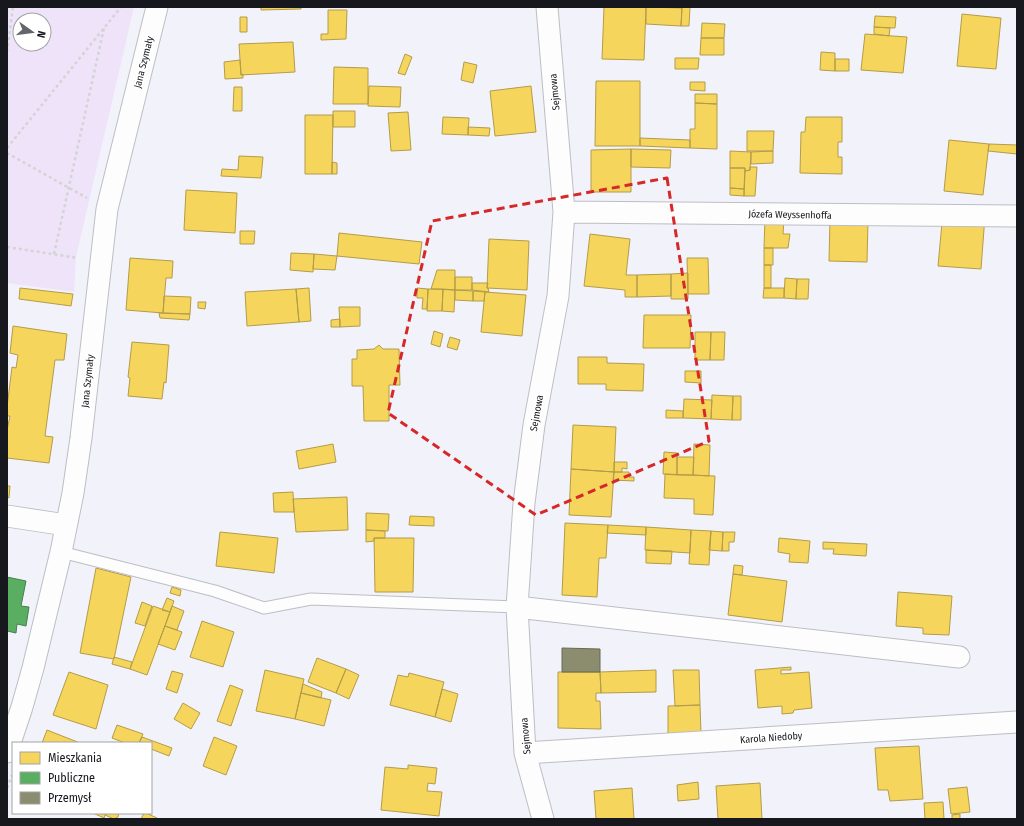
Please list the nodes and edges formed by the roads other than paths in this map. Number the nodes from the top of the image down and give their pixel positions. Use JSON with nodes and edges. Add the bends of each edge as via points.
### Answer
{"nodes":[{"id":1,"x":156,"y":7,"type":"edge"},
{"id":2,"x":548,"y":7,"type":"edge"},
{"id":3,"x":564,"y":212,"type":"junction"},
{"id":4,"x":1017,"y":216,"type":"edge"},
{"id":5,"x":7,"y":516,"type":"edge"},
{"id":6,"x":66,"y":525,"type":"junction"},
{"id":7,"x":60,"y":552,"type":"junction"},
{"id":8,"x":517,"y":607,"type":"junction"},
{"id":9,"x":959,"y":657,"type":"dead end"},
{"id":10,"x":1017,"y":722,"type":"edge"},
{"id":11,"x":7,"y":752,"type":"edge"},
{"id":12,"x":525,"y":753,"type":"junction"},
{"id":13,"x":543,"y":819,"type":"edge"}],
"edges":[{"from":1,"to":6,"type":"street","name":"Jana Szymały","via":[[107,210],[81,438]]},
{"from":2,"to":3,"type":"street","name":"Sejmowa"},
{"from":3,"to":4,"type":"street","name":"Józefa Weyssenhoffa"},
{"from":3,"to":8,"type":"street","name":"Sejmowa","via":[[558,296],[534,425],[524,504]]},
{"from":5,"to":6,"type":"street"},
{"from":6,"to":7,"type":"street","name":"Jana Szymały"},
{"from":7,"to":8,"type":"lane","via":[[216,591],[264,608],[311,599]]},
{"from":7,"to":11,"type":"street","name":"Jana Szymały","via":[[22,707]]},
{"from":8,"to":9,"type":"street"},
{"from":8,"to":12,"type":"street","name":"Sejmowa"},
{"from":10,"to":12,"type":"street","name":"Karola Niedoby"},
{"from":12,"to":13,"type":"street","name":"Sejmowa"}]}
